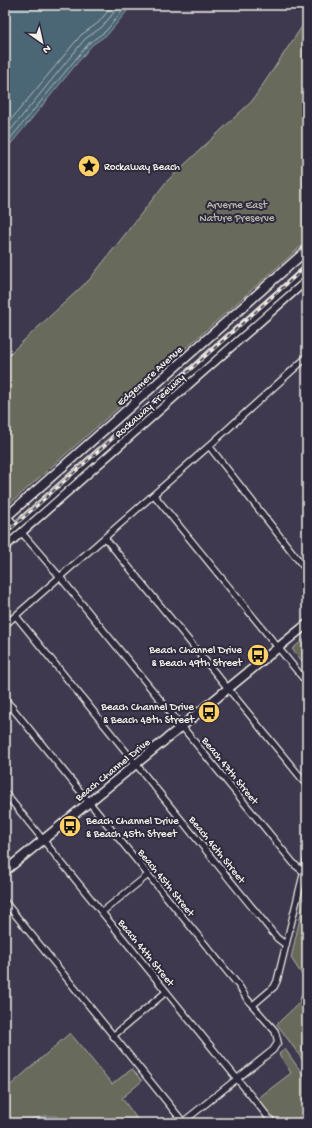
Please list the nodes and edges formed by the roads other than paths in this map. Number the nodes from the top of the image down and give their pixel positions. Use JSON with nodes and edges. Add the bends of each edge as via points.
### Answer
{"nodes":[{"id":1,"x":307,"y":250,"type":"edge"},
{"id":2,"x":307,"y":269,"type":"edge"},
{"id":3,"x":307,"y":280,"type":"edge"},
{"id":4,"x":307,"y":357,"type":"edge"},
{"id":5,"x":209,"y":446,"type":"junction"},
{"id":6,"x":154,"y":495,"type":"junction"},
{"id":7,"x":6,"y":517,"type":"edge"},
{"id":8,"x":16,"y":526,"type":"junction"},
{"id":9,"x":22,"y":532,"type":"junction"},
{"id":10,"x":5,"y":536,"type":"edge"},
{"id":11,"x":105,"y":538,"type":"junction"},
{"id":12,"x":5,"y":548,"type":"edge"},
{"id":13,"x":307,"y":571,"type":"edge"},
{"id":14,"x":60,"y":577,"type":"junction"},
{"id":15,"x":16,"y":616,"type":"junction"},
{"id":16,"x":307,"y":624,"type":"edge"},
{"id":17,"x":5,"y":625,"type":"edge"},
{"id":18,"x":278,"y":648,"type":"junction"},
{"id":19,"x":307,"y":683,"type":"edge"},
{"id":20,"x":228,"y":688,"type":"junction"},
{"id":21,"x":5,"y":699,"type":"edge"},
{"id":22,"x":12,"y":707,"type":"junction"},
{"id":23,"x":5,"y":712,"type":"edge"},
{"id":24,"x":182,"y":726,"type":"junction"},
{"id":25,"x":136,"y":763,"type":"junction"},
{"id":26,"x":307,"y":785,"type":"edge"},
{"id":27,"x":5,"y":793,"type":"edge"},
{"id":28,"x":89,"y":802,"type":"junction"},
{"id":29,"x":43,"y":840,"type":"junction"},
{"id":30,"x":307,"y":859,"type":"edge"},
{"id":31,"x":5,"y":871,"type":"edge"},
{"id":32,"x":304,"y":872,"type":"junction"},
{"id":33,"x":148,"y":875,"type":"junction"},
{"id":34,"x":5,"y":902,"type":"edge"},
{"id":35,"x":102,"y":912,"type":"junction"},
{"id":36,"x":286,"y":945,"type":"junction"},
{"id":37,"x":166,"y":992,"type":"junction"},
{"id":38,"x":253,"y":1005,"type":"junction"},
{"id":39,"x":113,"y":1036,"type":"junction"},
{"id":40,"x":237,"y":1079,"type":"junction"},
{"id":41,"x":184,"y":1122,"type":"edge"},
{"id":42,"x":273,"y":1123,"type":"edge"}],
"edges":[{"from":1,"to":7,"type":"main road","name":"Edgemere Avenue"},
{"from":2,"to":8,"type":"street","name":"Rockaway Freeway"},
{"from":3,"to":9,"type":"street","name":"Rockaway Freeway"},
{"from":4,"to":5,"type":"street"},
{"from":5,"to":6,"type":"street"},
{"from":5,"to":13,"type":"street"},
{"from":6,"to":11,"type":"street"},
{"from":6,"to":18,"type":"street"},
{"from":7,"to":8,"type":"street"},
{"from":8,"to":10,"type":"street","name":"Rockaway Freeway"},
{"from":9,"to":12,"type":"street","name":"Rockaway Freeway"},
{"from":9,"to":14,"type":"street","name":"Beach 47th Street"},
{"from":11,"to":14,"type":"street"},
{"from":11,"to":20,"type":"street"},
{"from":14,"to":15,"type":"street"},
{"from":14,"to":24,"type":"street","name":"Beach 47th Street"},
{"from":15,"to":17,"type":"street"},
{"from":15,"to":25,"type":"street","name":"Beach 46th Street"},
{"from":16,"to":18,"type":"main road","name":"Beach Channel Drive"},
{"from":18,"to":19,"type":"street"},
{"from":18,"to":20,"type":"main road","name":"Beach Channel Drive"},
{"from":20,"to":24,"type":"main road","name":"Beach Channel Drive"},
{"from":20,"to":26,"type":"street"},
{"from":21,"to":22,"type":"street","name":"Beach 45th Street"},
{"from":22,"to":23,"type":"street"},
{"from":22,"to":28,"type":"street","name":"Beach 45th Street"},
{"from":24,"to":25,"type":"main road","name":"Beach Channel Drive"},
{"from":24,"to":32,"type":"street","name":"Beach 47th Street","via":[[295,865]]},
{"from":25,"to":28,"type":"main road","name":"Beach Channel Drive"},
{"from":25,"to":36,"type":"street","name":"Beach 46th Street","via":[[277,938]]},
{"from":27,"to":29,"type":"street","name":"Beach 44th Street"},
{"from":28,"to":29,"type":"main road","name":"Beach Channel Drive"},
{"from":28,"to":33,"type":"street","name":"Beach 45th Street"},
{"from":29,"to":31,"type":"main road","name":"Beach Channel Drive"},
{"from":29,"to":35,"type":"street","name":"Beach 44th Street"},
{"from":30,"to":32,"type":"street"},
{"from":32,"to":36,"type":"street"},
{"from":33,"to":35,"type":"street"},
{"from":33,"to":38,"type":"street","name":"Beach 45th Street"},
{"from":34,"to":39,"type":"street"},
{"from":35,"to":37,"type":"street","name":"Beach 44th Street"},
{"from":36,"to":38,"type":"street","via":[[275,986]]},
{"from":37,"to":39,"type":"street"},
{"from":37,"to":40,"type":"street","name":"Beach 44th Street"},
{"from":38,"to":40,"type":"street","name":"Beach 45th Street","via":[[274,1029],[278,1042],[273,1050]]},
{"from":39,"to":41,"type":"street"},
{"from":40,"to":41,"type":"street"},
{"from":40,"to":42,"type":"street","name":"Beach 44th Street"}]}
